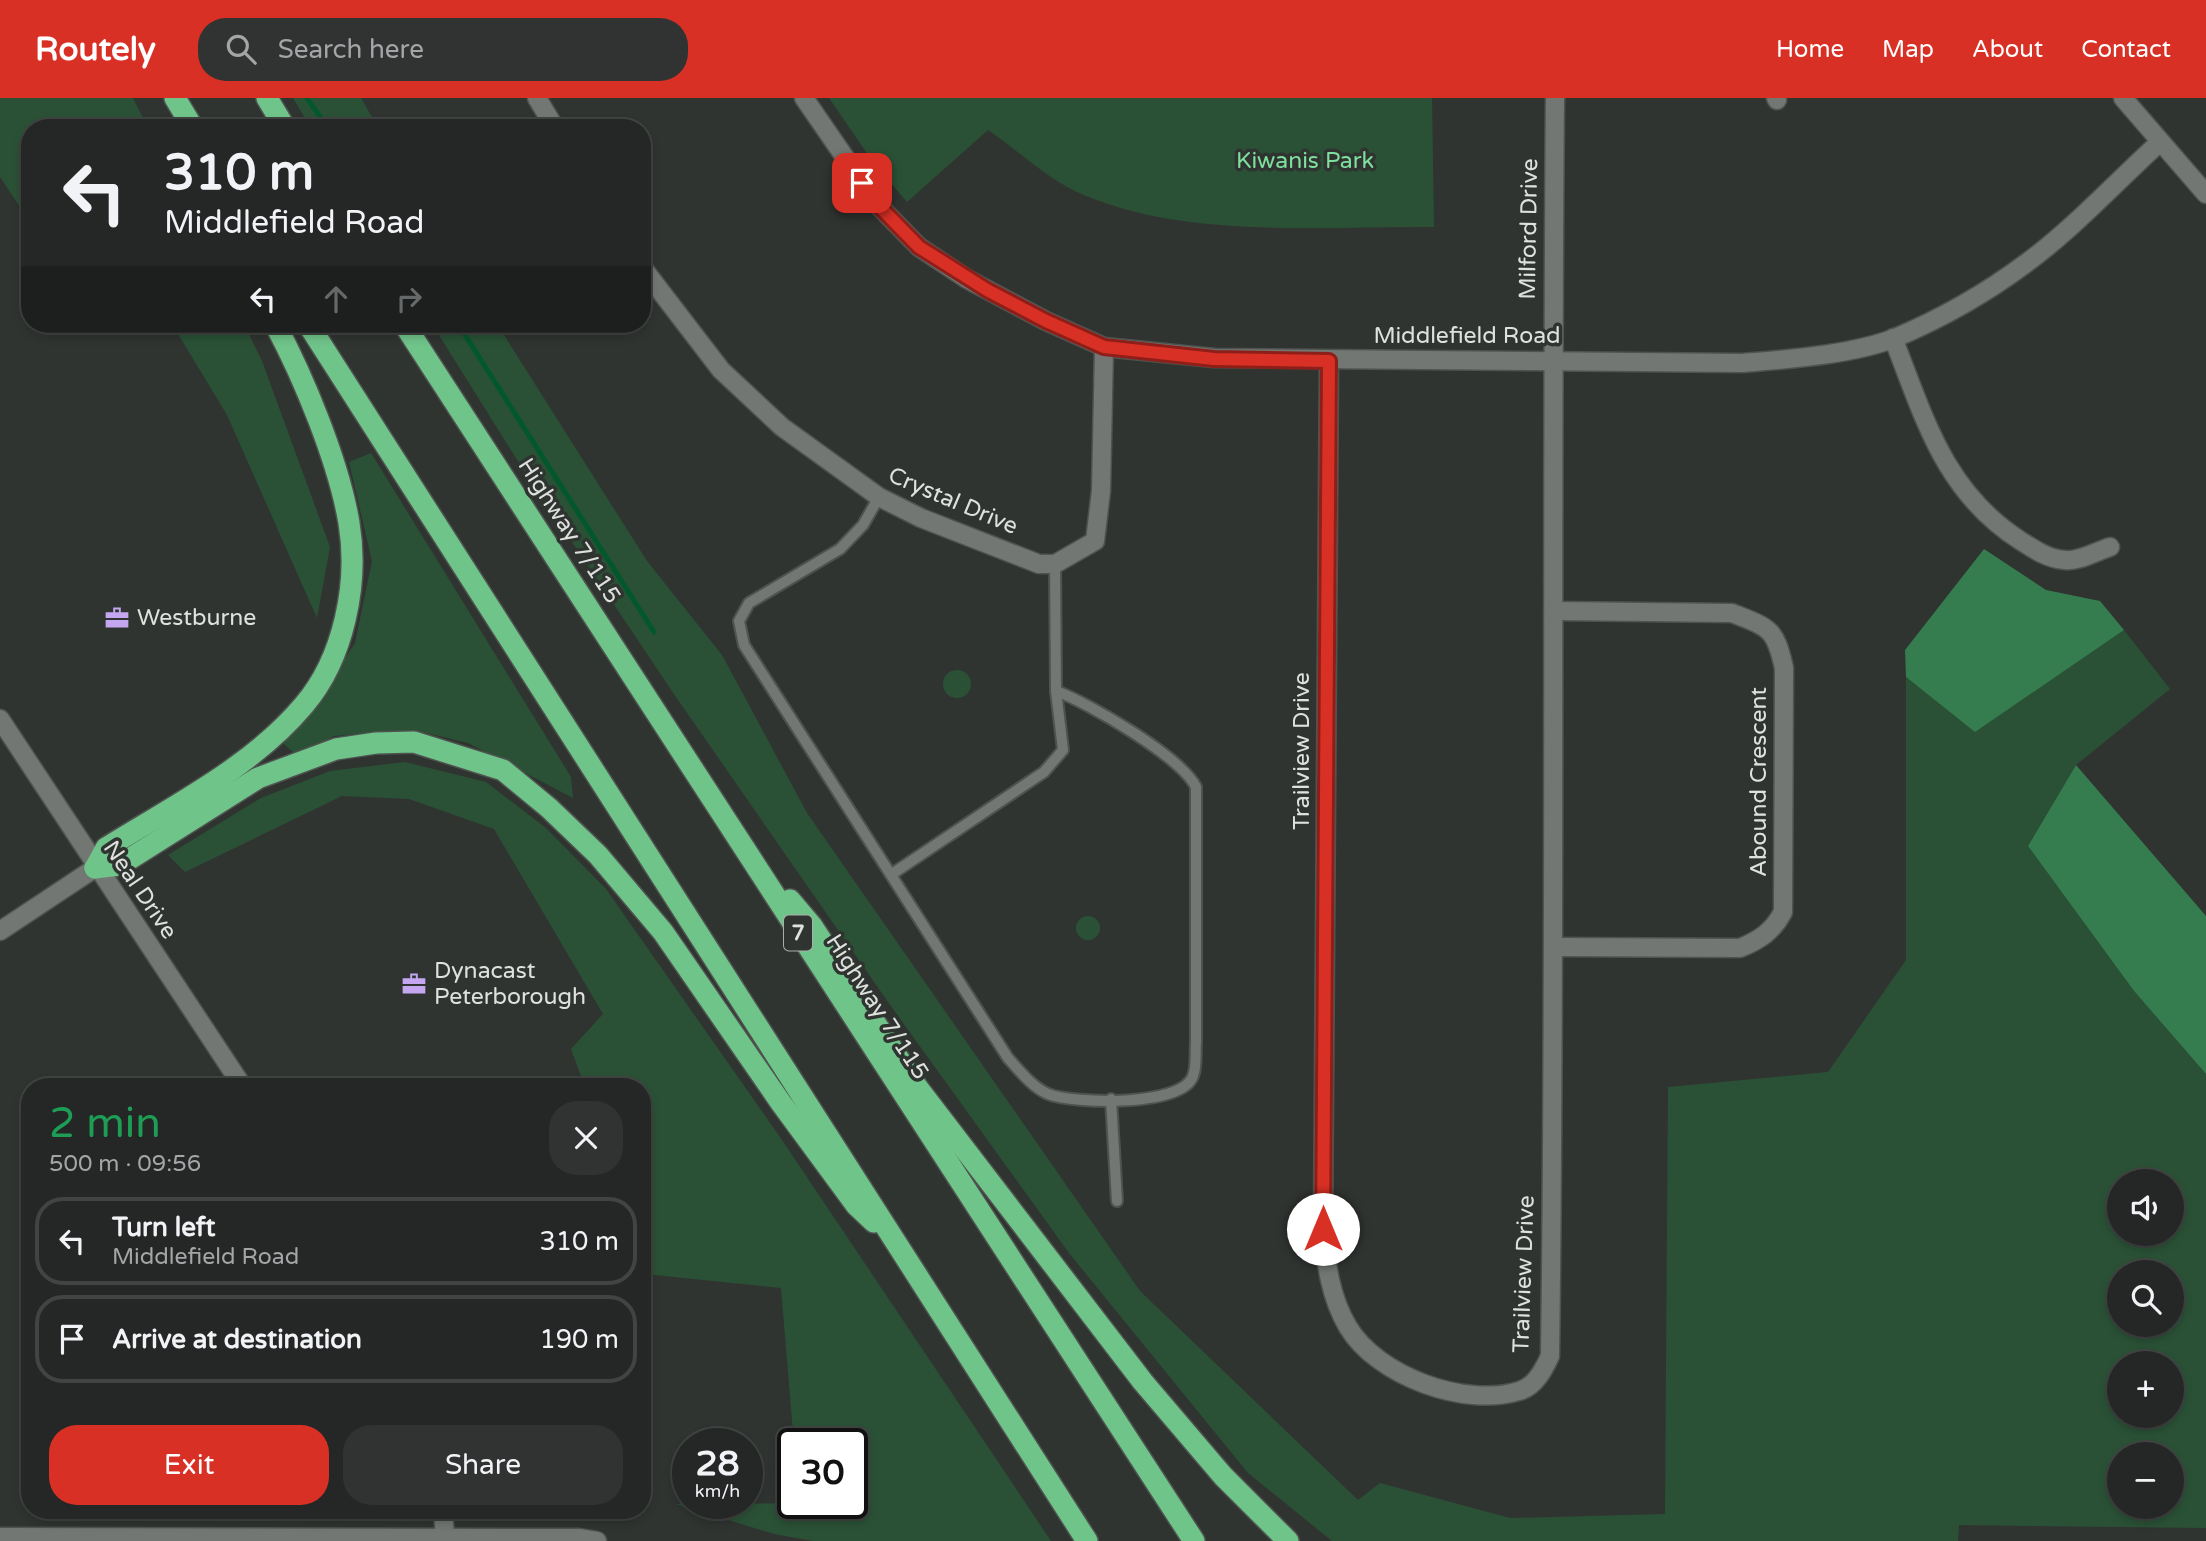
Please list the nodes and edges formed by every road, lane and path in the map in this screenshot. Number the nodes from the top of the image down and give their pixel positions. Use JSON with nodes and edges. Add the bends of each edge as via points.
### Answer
{"nodes":[{"id":1,"x":167,"y":98,"type":"edge"},
{"id":2,"x":175,"y":98,"type":"edge"},
{"id":3,"x":267,"y":98,"type":"edge"},
{"id":4,"x":537,"y":98,"type":"edge"},
{"id":5,"x":804,"y":98,"type":"edge"},
{"id":6,"x":1555,"y":98,"type":"edge"},
{"id":7,"x":2123,"y":98,"type":"edge"},
{"id":8,"x":174,"y":119,"type":"edge"},
{"id":9,"x":188,"y":119,"type":"edge"},
{"id":10,"x":280,"y":119,"type":"edge"},
{"id":11,"x":550,"y":119,"type":"edge"},
{"id":12,"x":2161,"y":142,"type":"junction"},
{"id":13,"x":2206,"y":194,"type":"edge"},
{"id":14,"x":651,"y":279,"type":"edge"},
{"id":15,"x":280,"y":333,"type":"edge"},
{"id":16,"x":314,"y":333,"type":"edge"},
{"id":17,"x":410,"y":333,"type":"edge"},
{"id":18,"x":1893,"y":338,"type":"junction"},
{"id":19,"x":1104,"y":347,"type":"junction"},
{"id":20,"x":1552,"y":360,"type":"junction"},
{"id":21,"x":1329,"y":361,"type":"junction"},
{"id":22,"x":879,"y":497,"type":"junction"},
{"id":23,"x":2110,"y":547,"type":"dead end"},
{"id":24,"x":1055,"y":565,"type":"junction"},
{"id":25,"x":1555,"y":611,"type":"junction"},
{"id":26,"x":1056,"y":691,"type":"junction"},
{"id":27,"x":0,"y":719,"type":"edge"},
{"id":28,"x":742,"y":847,"type":"junction"},
{"id":29,"x":95,"y":868,"type":"junction"},
{"id":30,"x":892,"y":874,"type":"junction"},
{"id":31,"x":0,"y":931,"type":"edge"},
{"id":32,"x":1555,"y":947,"type":"junction"},
{"id":33,"x":237,"y":1078,"type":"edge"},
{"id":34,"x":1111,"y":1099,"type":"junction"},
{"id":35,"x":1116,"y":1201,"type":"dead end"},
{"id":36,"x":899,"y":1245,"type":"junction"},
{"id":37,"x":444,"y":1519,"type":"edge"},
{"id":38,"x":0,"y":1537,"type":"edge"},
{"id":39,"x":445,"y":1540,"type":"edge"},
{"id":40,"x":597,"y":1541,"type":"edge"},
{"id":41,"x":1087,"y":1541,"type":"edge"},
{"id":42,"x":1194,"y":1541,"type":"edge"},
{"id":43,"x":1288,"y":1541,"type":"edge"}],
"edges":[{"from":1,"to":8,"type":"highway"},
{"from":2,"to":9,"type":"highway"},
{"from":3,"to":10,"type":"highway"},
{"from":4,"to":11,"type":"street"},
{"from":5,"to":19,"type":"street","name":"Middlefield Road","via":[[877,204],[919,247],[978,285]]},
{"from":6,"to":20,"type":"street","name":"Milford Drive"},
{"from":7,"to":12,"type":"street"},
{"from":12,"to":13,"type":"street"},
{"from":12,"to":18,"type":"street","name":"Middlefield Road","via":[[2026,263],[1960,306]]},
{"from":14,"to":22,"type":"street","name":"Crystal Drive","via":[[721,370],[773,420]]},
{"from":15,"to":29,"type":"highway","via":[[330,456],[349,523],[352,578],[344,623],[327,667],[305,705],[227,772],[106,848]]},
{"from":16,"to":36,"type":"highway"},
{"from":17,"to":28,"type":"highway","name":"Highway 7/115","number":"7"},
{"from":18,"to":20,"type":"street","name":"Middlefield Road","via":[[1806,358],[1742,363]]},
{"from":18,"to":23,"type":"street","via":[[1933,442],[1992,522],[2046,556],[2067,561]]},
{"from":19,"to":21,"type":"street","name":"Middlefield Road","via":[[1214,359]]},
{"from":19,"to":24,"type":"street","via":[[1101,491],[1095,541]]},
{"from":20,"to":21,"type":"street","name":"Middlefield Road"},
{"from":20,"to":25,"type":"street","name":"Trailview Drive"},
{"from":21,"to":32,"type":"street","name":"Trailview Drive","via":[[1323,1215],[1328,1279],[1348,1328],[1384,1366],[1430,1386],[1477,1395],[1521,1391],[1542,1373],[1550,1356]]},
{"from":22,"to":24,"type":"street","name":"Crystal Drive","via":[[1039,564]]},
{"from":22,"to":30,"type":"lane","via":[[863,526],[840,549],[749,603],[739,621],[744,645]]},
{"from":24,"to":26,"type":"lane"},
{"from":25,"to":32,"type":"street","name":"Trailview Drive"},
{"from":25,"to":32,"type":"street","name":"Abound Crescent","via":[[1732,613],[1759,623],[1777,639],[1784,668],[1783,912],[1776,926],[1759,941],[1740,948]]},
{"from":26,"to":30,"type":"lane","via":[[1063,750],[1044,772]]},
{"from":26,"to":34,"type":"lane","via":[[1081,700],[1184,768],[1196,787],[1193,1077],[1169,1096]]},
{"from":27,"to":29,"type":"street","name":"Neal Drive"},
{"from":28,"to":42,"type":"highway","name":"Highway 7/115","number":"7"},
{"from":28,"to":43,"type":"highway","via":[[812,926],[917,1087],[1143,1382],[1223,1476]]},
{"from":29,"to":31,"type":"street"},
{"from":29,"to":33,"type":"street","name":"Neal Drive"},
{"from":29,"to":36,"type":"highway","via":[[120,865],[258,778],[337,749],[414,742],[503,770],[598,855],[663,932],[856,1205]]},
{"from":30,"to":34,"type":"lane","via":[[1008,1058],[1029,1082],[1064,1098]]},
{"from":34,"to":35,"type":"lane"},
{"from":36,"to":41,"type":"highway"},
{"from":37,"to":39,"type":"street"},
{"from":38,"to":39,"type":"street"},
{"from":39,"to":40,"type":"street"}]}
